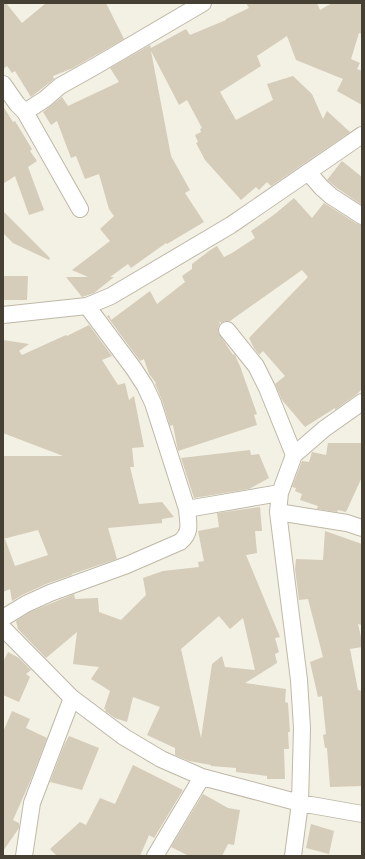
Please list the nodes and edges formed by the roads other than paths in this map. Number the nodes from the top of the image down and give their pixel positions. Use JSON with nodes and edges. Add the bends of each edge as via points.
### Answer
{"nodes":[{"id":1,"x":203,"y":3,"type":"edge"},
{"id":2,"x":3,"y":84,"type":"edge"},
{"id":3,"x":25,"y":112,"type":"junction"},
{"id":4,"x":362,"y":135,"type":"edge"},
{"id":5,"x":308,"y":172,"type":"junction"},
{"id":6,"x":80,"y":209,"type":"dead end"},
{"id":7,"x":362,"y":216,"type":"edge"},
{"id":8,"x":87,"y":306,"type":"junction"},
{"id":9,"x":3,"y":315,"type":"edge"},
{"id":10,"x":227,"y":330,"type":"dead end"},
{"id":11,"x":362,"y":402,"type":"edge"},
{"id":12,"x":294,"y":455,"type":"junction"},
{"id":13,"x":280,"y":493,"type":"junction"},
{"id":14,"x":187,"y":509,"type":"junction"},
{"id":15,"x":278,"y":512,"type":"junction"},
{"id":16,"x":362,"y":528,"type":"edge"},
{"id":17,"x":3,"y":618,"type":"edge"},
{"id":18,"x":3,"y":628,"type":"edge"},
{"id":19,"x":72,"y":698,"type":"junction"},
{"id":20,"x":202,"y":777,"type":"junction"},
{"id":21,"x":300,"y":803,"type":"junction"},
{"id":22,"x":362,"y":814,"type":"edge"},
{"id":23,"x":24,"y":856,"type":"edge"},
{"id":24,"x":155,"y":856,"type":"edge"},
{"id":25,"x":293,"y":856,"type":"edge"}],
"edges":[{"from":1,"to":3,"type":"street","via":[[60,86]]},
{"from":2,"to":3,"type":"street"},
{"from":3,"to":6,"type":"street"},
{"from":4,"to":5,"type":"street"},
{"from":5,"to":7,"type":"street","via":[[331,196]]},
{"from":5,"to":8,"type":"street","via":[[231,225],[111,296]]},
{"from":8,"to":9,"type":"street"},
{"from":8,"to":14,"type":"street","via":[[145,386],[153,403]]},
{"from":10,"to":12,"type":"street","via":[[256,366]]},
{"from":11,"to":12,"type":"street","via":[[324,429]]},
{"from":12,"to":13,"type":"street"},
{"from":13,"to":14,"type":"street"},
{"from":13,"to":15,"type":"street"},
{"from":14,"to":17,"type":"street","via":[[188,529],[186,537],[180,542],[127,566],[50,593]]},
{"from":15,"to":16,"type":"street","via":[[347,523]]},
{"from":15,"to":21,"type":"street","via":[[299,680],[302,728]]},
{"from":18,"to":19,"type":"street"},
{"from":19,"to":20,"type":"street","via":[[136,744]]},
{"from":19,"to":23,"type":"street","via":[[32,803]]},
{"from":20,"to":21,"type":"street"},
{"from":20,"to":24,"type":"street"},
{"from":21,"to":22,"type":"street"},
{"from":21,"to":25,"type":"street"}]}
